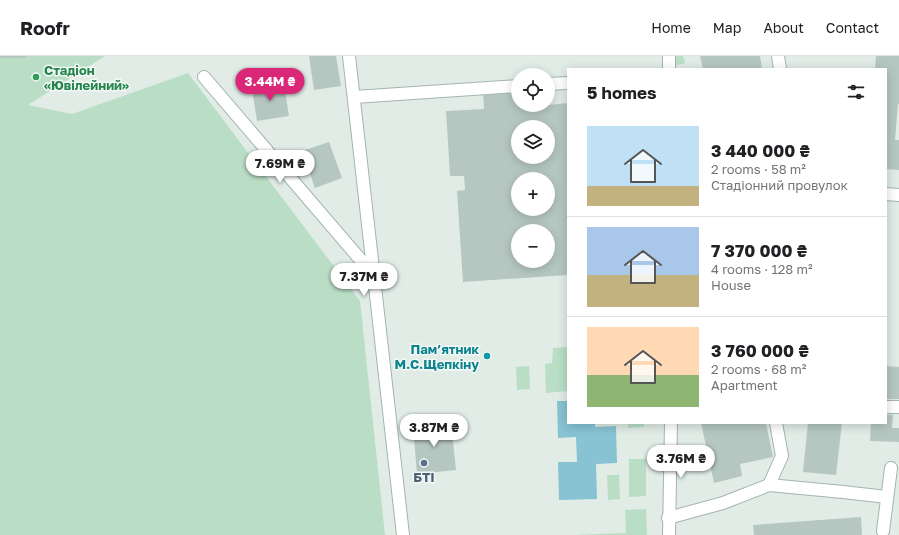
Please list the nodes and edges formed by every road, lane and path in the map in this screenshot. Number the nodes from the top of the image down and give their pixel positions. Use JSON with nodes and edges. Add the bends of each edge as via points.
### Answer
{"nodes":[{"id":1,"x":349,"y":56,"type":"edge"},
{"id":2,"x":669,"y":56,"type":"edge"},
{"id":3,"x":778,"y":56,"type":"edge"},
{"id":4,"x":669,"y":68,"type":"edge"},
{"id":5,"x":780,"y":68,"type":"edge"},
{"id":6,"x":204,"y":77,"type":"dead end"},
{"id":7,"x":567,"y":83,"type":"edge"},
{"id":8,"x":555,"y":84,"type":"edge"},
{"id":9,"x":511,"y":87,"type":"edge"},
{"id":10,"x":354,"y":98,"type":"junction"},
{"id":11,"x":887,"y":194,"type":"edge"},
{"id":12,"x":899,"y":195,"type":"edge"},
{"id":13,"x":374,"y":277,"type":"junction"},
{"id":14,"x":887,"y":407,"type":"edge"},
{"id":15,"x":899,"y":407,"type":"edge"},
{"id":16,"x":670,"y":424,"type":"edge"},
{"id":17,"x":776,"y":424,"type":"edge"},
{"id":18,"x":891,"y":468,"type":"dead end"},
{"id":19,"x":769,"y":485,"type":"junction"},
{"id":20,"x":887,"y":497,"type":"junction"},
{"id":21,"x":668,"y":518,"type":"junction"},
{"id":22,"x":883,"y":531,"type":"dead end"},
{"id":23,"x":403,"y":535,"type":"edge"},
{"id":24,"x":669,"y":535,"type":"edge"}],
"edges":[{"from":1,"to":10,"type":"street"},
{"from":2,"to":4,"type":"street"},
{"from":3,"to":5,"type":"street"},
{"from":6,"to":13,"type":"street"},
{"from":7,"to":8,"type":"street"},
{"from":9,"to":10,"type":"street"},
{"from":10,"to":13,"type":"street"},
{"from":11,"to":12,"type":"street"},
{"from":13,"to":23,"type":"street"},
{"from":14,"to":15,"type":"street"},
{"from":16,"to":21,"type":"street"},
{"from":17,"to":19,"type":"street","via":[[782,456]]},
{"from":18,"to":20,"type":"street"},
{"from":19,"to":20,"type":"street"},
{"from":19,"to":21,"type":"street","via":[[723,503]]},
{"from":20,"to":22,"type":"street"},
{"from":21,"to":24,"type":"street"}]}
